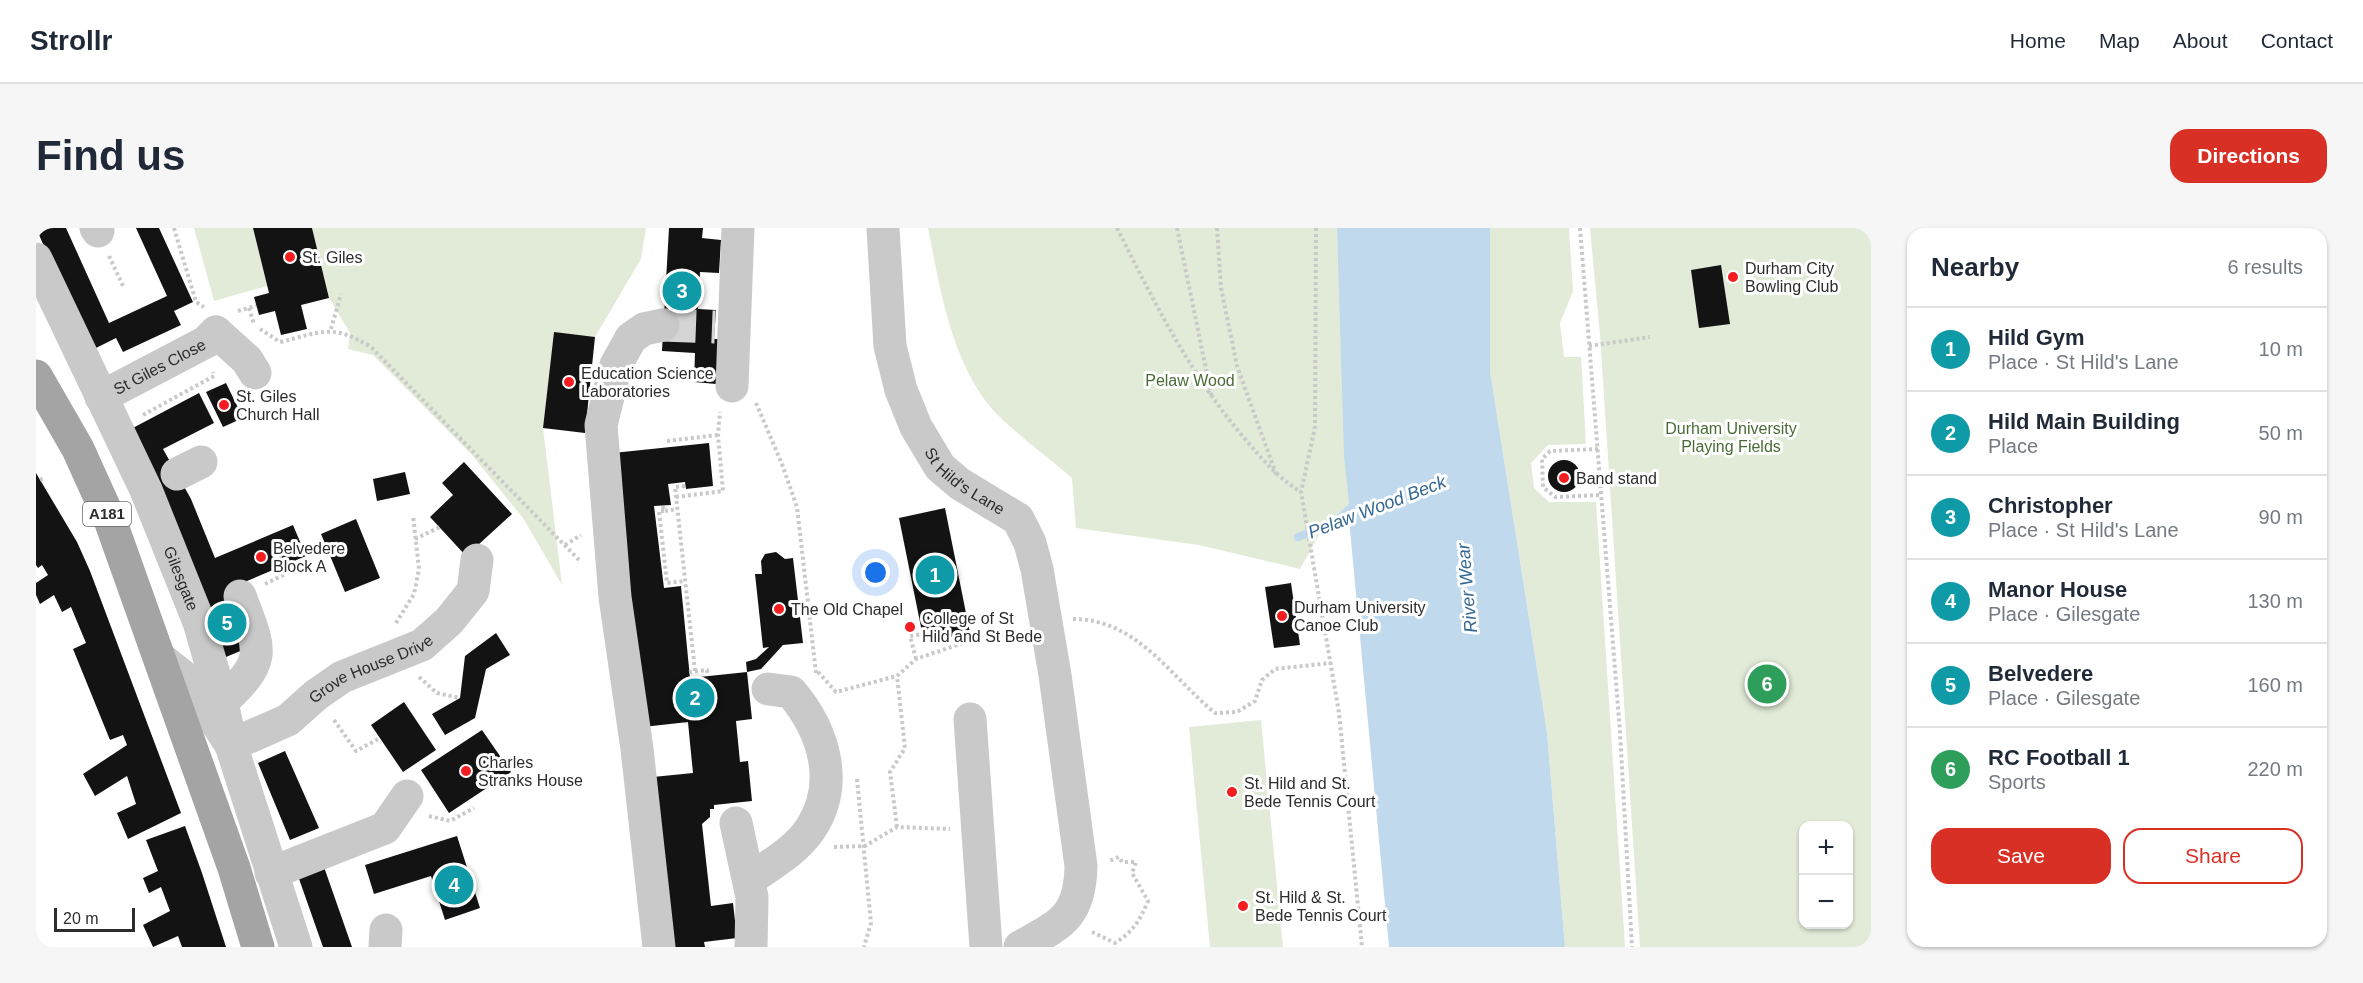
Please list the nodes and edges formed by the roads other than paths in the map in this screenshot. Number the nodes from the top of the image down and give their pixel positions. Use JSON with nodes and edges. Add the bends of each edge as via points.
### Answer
{"nodes":[{"id":1,"x":738,"y":228,"type":"edge"},
{"id":2,"x":883,"y":228,"type":"edge"},
{"id":3,"x":36,"y":259,"type":"edge"},
{"id":4,"x":663,"y":325,"type":"tunnel mouth"},
{"id":5,"x":255,"y":373,"type":"dead end"},
{"id":6,"x":36,"y":376,"type":"edge"},
{"id":7,"x":726,"y":394,"type":"road end"},
{"id":8,"x":101,"y":397,"type":"junction"},
{"id":9,"x":477,"y":560,"type":"dead end"},
{"id":10,"x":240,"y":596,"type":"road end"},
{"id":11,"x":161,"y":659,"type":"junction"},
{"id":12,"x":768,"y":689,"type":"dead end"},
{"id":13,"x":222,"y":702,"type":"junction"},
{"id":14,"x":970,"y":719,"type":"dead end"},
{"id":15,"x":231,"y":745,"type":"junction"},
{"id":16,"x":406,"y":796,"type":"dead end"},
{"id":17,"x":736,"y":823,"type":"dead end"},
{"id":18,"x":271,"y":873,"type":"junction"},
{"id":19,"x":750,"y":879,"type":"junction"},
{"id":20,"x":258,"y":947,"type":"edge"},
{"id":21,"x":296,"y":947,"type":"edge"},
{"id":22,"x":659,"y":947,"type":"edge"},
{"id":23,"x":752,"y":947,"type":"edge"},
{"id":24,"x":986,"y":947,"type":"edge"},
{"id":25,"x":1020,"y":947,"type":"edge"}],
"edges":[{"from":1,"to":7,"type":"street","via":[[725,327]]},
{"from":2,"to":25,"type":"street","name":"St Hild's Lane","via":[[890,346],[916,427],[942,481],[960,484],[1018,519],[1037,569],[1081,884],[1074,909],[1051,930]]},
{"from":3,"to":8,"type":"street","name":"Gilesgate"},
{"from":4,"to":22,"type":"street","via":[[644,329],[631,338],[616,365],[601,425],[615,597]]},
{"from":5,"to":8,"type":"street","name":"St Giles Close","via":[[217,324],[206,342]]},
{"from":6,"to":11,"type":"main road","number":"A181","via":[[78,448],[110,520]]},
{"from":8,"to":13,"type":"street","name":"Gilesgate","via":[[170,478],[198,622]]},
{"from":9,"to":15,"type":"street","name":"Grove House Drive","via":[[473,591],[449,621],[422,645],[392,643],[316,695],[288,720]]},
{"from":10,"to":13,"type":"street","via":[[258,643],[258,655],[246,679]]},
{"from":11,"to":15,"type":"street","via":[[190,682]]},
{"from":11,"to":20,"type":"main road","number":"A181"},
{"from":12,"to":19,"type":"street","via":[[791,692],[806,709],[823,748],[827,769],[824,801],[810,830]]},
{"from":13,"to":15,"type":"street","name":"Gilesgate"},
{"from":14,"to":24,"type":"street"},
{"from":15,"to":18,"type":"street","name":"Gilesgate"},
{"from":16,"to":18,"type":"street","via":[[385,828]]},
{"from":17,"to":19,"type":"street"},
{"from":18,"to":21,"type":"street","name":"Gilesgate"},
{"from":19,"to":23,"type":"street"}]}
